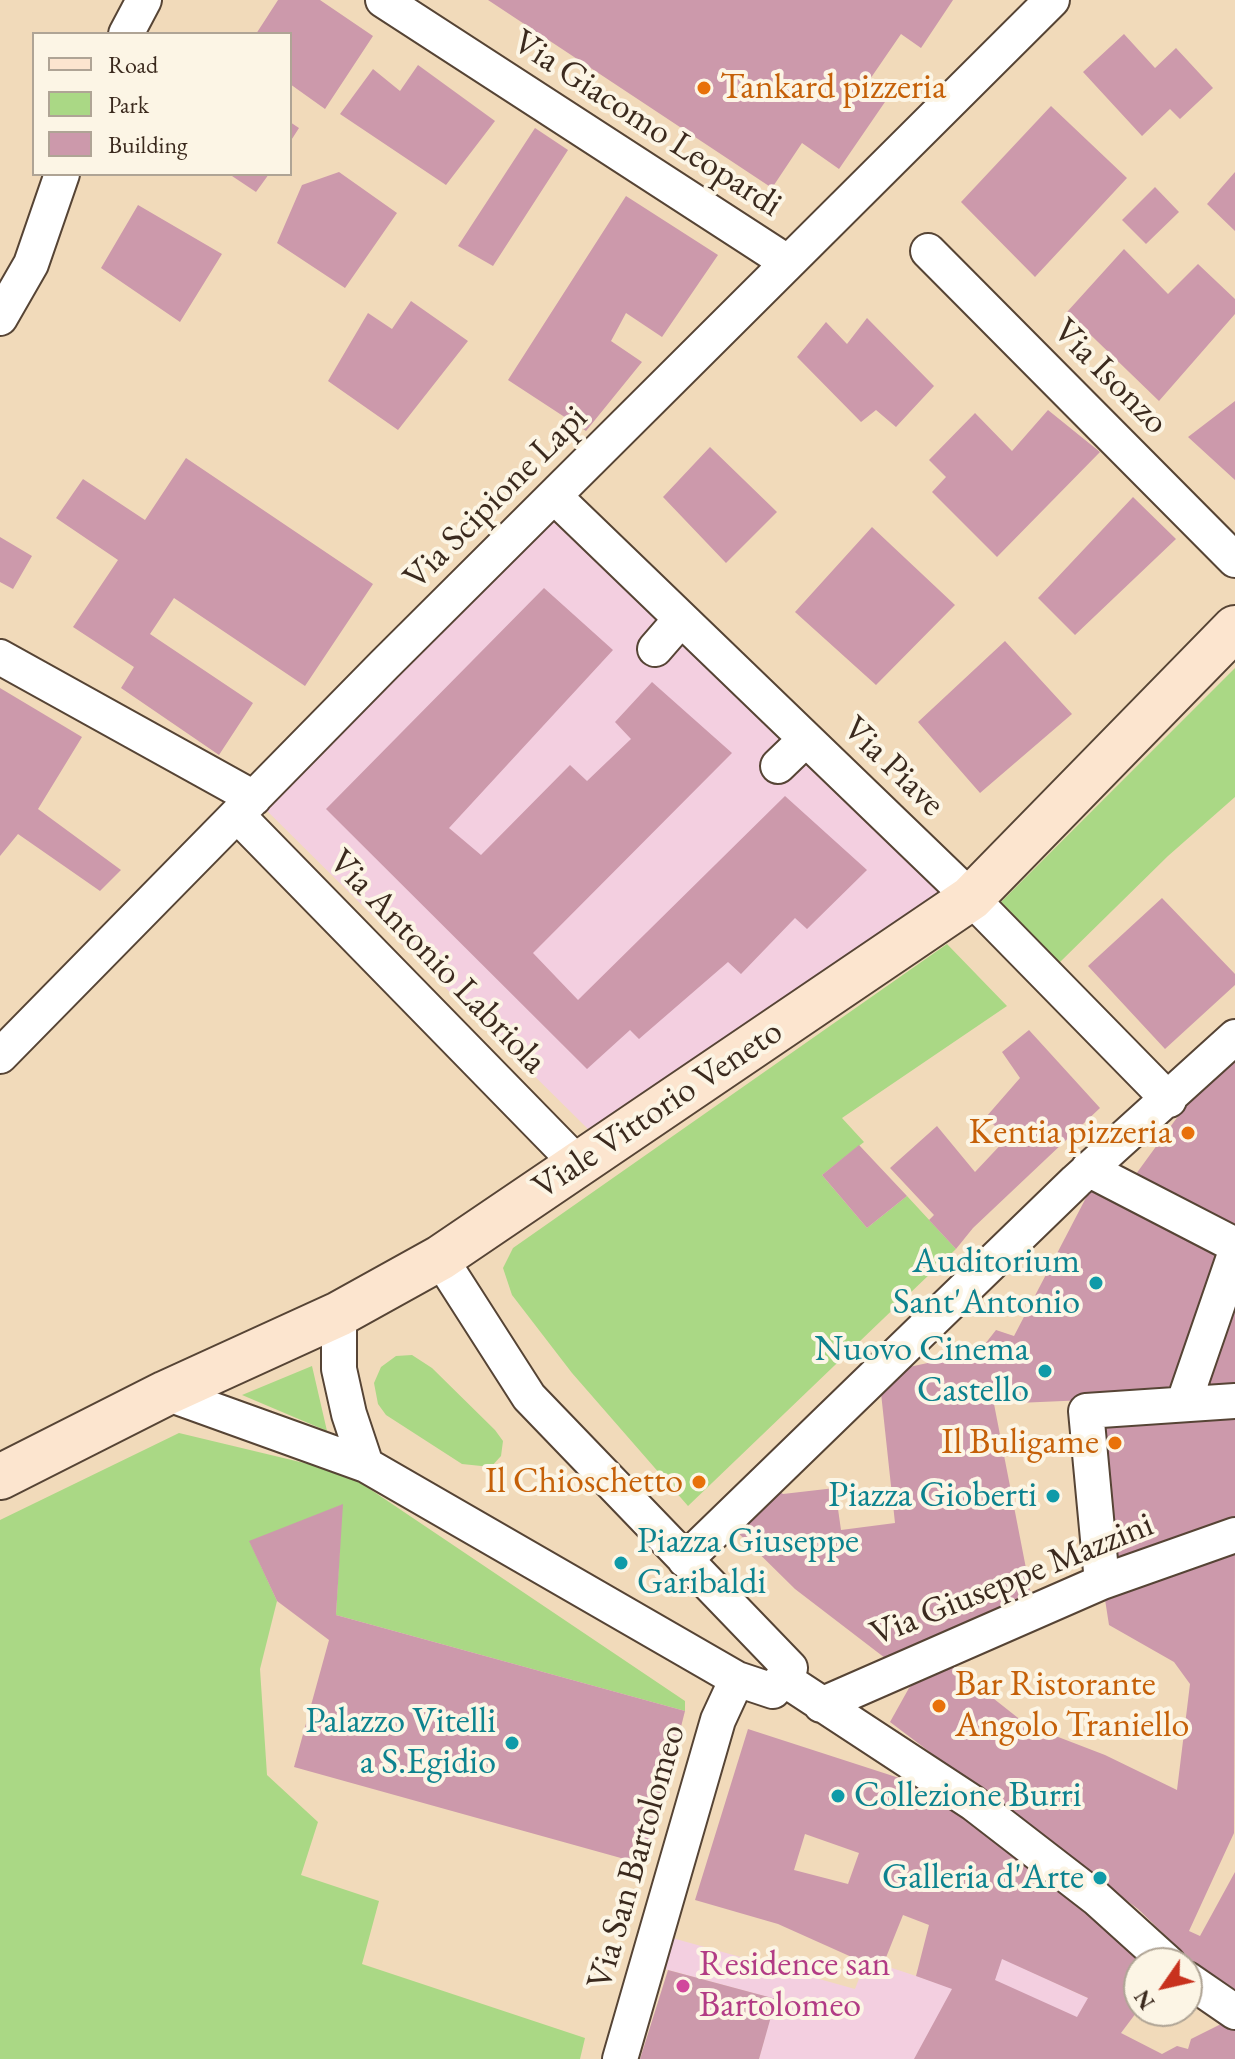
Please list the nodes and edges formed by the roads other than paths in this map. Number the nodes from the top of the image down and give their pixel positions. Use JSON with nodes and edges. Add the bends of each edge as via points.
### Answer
{"nodes":[{"id":1,"x":144,"y":0,"type":"edge"},
{"id":2,"x":383,"y":0,"type":"edge"},
{"id":3,"x":1052,"y":0,"type":"edge"},
{"id":4,"x":127,"y":32,"type":"edge"},
{"id":5,"x":61,"y":176,"type":"edge"},
{"id":6,"x":928,"y":251,"type":"dead end"},
{"id":7,"x":787,"y":262,"type":"junction"},
{"id":8,"x":0,"y":318,"type":"edge"},
{"id":9,"x":555,"y":497,"type":"junction"},
{"id":10,"x":1235,"y":560,"type":"edge"},
{"id":11,"x":681,"y":619,"type":"junction"},
{"id":12,"x":1235,"y":628,"type":"edge"},
{"id":13,"x":655,"y":649,"type":"dead end"},
{"id":14,"x":0,"y":657,"type":"edge"},
{"id":15,"x":806,"y":739,"type":"junction"},
{"id":16,"x":778,"y":766,"type":"dead end"},
{"id":17,"x":246,"y":807,"type":"junction"},
{"id":18,"x":971,"y":898,"type":"junction"},
{"id":19,"x":1235,"y":1037,"type":"edge"},
{"id":20,"x":0,"y":1056,"type":"edge"},
{"id":21,"x":1169,"y":1100,"type":"junction"},
{"id":22,"x":579,"y":1165,"type":"junction"},
{"id":23,"x":1088,"y":1169,"type":"junction"},
{"id":24,"x":1235,"y":1245,"type":"edge"},
{"id":25,"x":1235,"y":1254,"type":"edge"},
{"id":26,"x":440,"y":1258,"type":"junction"},
{"id":27,"x":339,"y":1314,"type":"junction"},
{"id":28,"x":166,"y":1393,"type":"junction"},
{"id":29,"x":1235,"y":1401,"type":"edge"},
{"id":30,"x":1184,"y":1402,"type":"junction"},
{"id":31,"x":366,"y":1465,"type":"junction"},
{"id":32,"x":0,"y":1477,"type":"edge"},
{"id":33,"x":1235,"y":1535,"type":"edge"},
{"id":34,"x":685,"y":1560,"type":"junction"},
{"id":35,"x":1102,"y":1582,"type":"junction"},
{"id":36,"x":737,"y":1679,"type":"junction"},
{"id":37,"x":784,"y":1679,"type":"junction"},
{"id":38,"x":821,"y":1705,"type":"junction"},
{"id":39,"x":1150,"y":1947,"type":"edge"},
{"id":40,"x":1203,"y":1990,"type":"edge"},
{"id":41,"x":1235,"y":2012,"type":"edge"},
{"id":42,"x":620,"y":2059,"type":"edge"}],
"edges":[{"from":1,"to":4,"type":"street"},
{"from":2,"to":7,"type":"street","name":"Via Giacomo Leopardi"},
{"from":3,"to":7,"type":"street","name":"Via Scipione Lapi"},
{"from":5,"to":8,"type":"street","via":[[31,264]]},
{"from":6,"to":10,"type":"street","name":"Via Isonzo"},
{"from":7,"to":9,"type":"street","name":"Via Scipione Lapi"},
{"from":9,"to":11,"type":"street","name":"Via Piave"},
{"from":9,"to":17,"type":"street","name":"Via Scipione Lapi"},
{"from":11,"to":13,"type":"street"},
{"from":11,"to":15,"type":"street","name":"Via Piave"},
{"from":12,"to":18,"type":"main road","name":"Viale Vittorio Veneto"},
{"from":14,"to":17,"type":"street","name":"Via Antonio Labriola"},
{"from":15,"to":16,"type":"street"},
{"from":15,"to":18,"type":"street","name":"Via Piave"},
{"from":17,"to":20,"type":"street","name":"Via Scipione Lapi"},
{"from":17,"to":22,"type":"street","name":"Via Antonio Labriola"},
{"from":18,"to":21,"type":"street","name":"Via Piave"},
{"from":18,"to":22,"type":"main road","name":"Viale Vittorio Veneto"},
{"from":19,"to":21,"type":"street"},
{"from":21,"to":23,"type":"street"},
{"from":22,"to":26,"type":"main road","name":"Viale Vittorio Veneto"},
{"from":23,"to":24,"type":"street"},
{"from":23,"to":34,"type":"street"},
{"from":25,"to":30,"type":"street"},
{"from":26,"to":27,"type":"main road","name":"Viale Vittorio Veneto"},
{"from":26,"to":34,"type":"street","via":[[529,1397]]},
{"from":27,"to":28,"type":"main road","name":"Viale Vittorio Veneto"},
{"from":27,"to":31,"type":"street","via":[[339,1369]]},
{"from":28,"to":31,"type":"street"},
{"from":28,"to":32,"type":"main road","name":"Viale Vittorio Veneto"},
{"from":29,"to":30,"type":"street"},
{"from":30,"to":35,"type":"street","via":[[1086,1411]]},
{"from":31,"to":36,"type":"street"},
{"from":33,"to":35,"type":"street","name":"Via Giuseppe Mazzini"},
{"from":34,"to":37,"type":"street","via":[[790,1668]]},
{"from":35,"to":38,"type":"street","name":"Via Giuseppe Mazzini"},
{"from":36,"to":37,"type":"street","via":[[773,1691]]},
{"from":36,"to":42,"type":"street","name":"Via San Bartolomeo","via":[[718,1720]]},
{"from":37,"to":38,"type":"street"},
{"from":38,"to":39,"type":"street","via":[[973,1803]]},
{"from":40,"to":41,"type":"street"}]}
